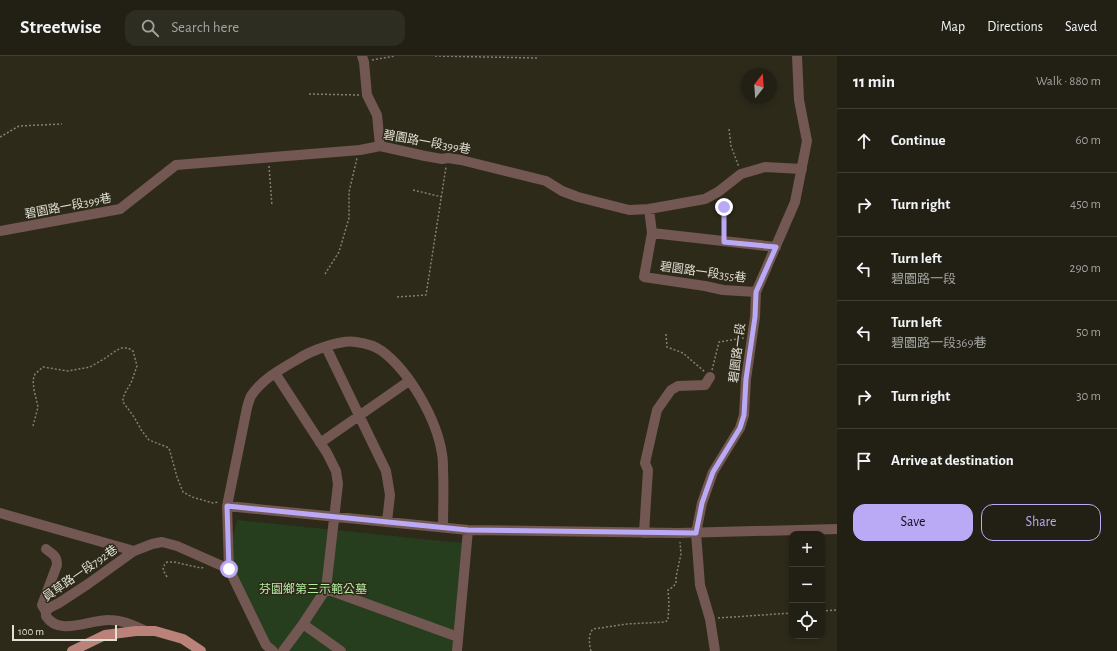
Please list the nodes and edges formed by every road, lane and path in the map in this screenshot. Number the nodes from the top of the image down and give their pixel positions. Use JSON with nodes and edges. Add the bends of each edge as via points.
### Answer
{"nodes":[{"id":1,"x":395,"y":56,"type":"edge"},
{"id":2,"x":435,"y":56,"type":"edge"},
{"id":3,"x":797,"y":56,"type":"edge"},
{"id":4,"x":537,"y":58,"type":"dead end"},
{"id":5,"x":363,"y":59,"type":"edge"},
{"id":6,"x":310,"y":94,"type":"dead end"},
{"id":7,"x":367,"y":95,"type":"junction"},
{"id":8,"x":62,"y":124,"type":"dead end"},
{"id":9,"x":729,"y":130,"type":"dead end"},
{"id":10,"x":0,"y":137,"type":"edge"},
{"id":11,"x":380,"y":146,"type":"junction"},
{"id":12,"x":360,"y":150,"type":"junction"},
{"id":13,"x":269,"y":157,"type":"junction"},
{"id":14,"x":448,"y":158,"type":"junction"},
{"id":15,"x":802,"y":168,"type":"junction"},
{"id":16,"x":742,"y":174,"type":"junction"},
{"id":17,"x":413,"y":190,"type":"dead end"},
{"id":18,"x":442,"y":197,"type":"junction"},
{"id":19,"x":272,"y":206,"type":"dead end"},
{"id":20,"x":724,"y":207,"type":"dead end"},
{"id":21,"x":649,"y":209,"type":"junction"},
{"id":22,"x":0,"y":231,"type":"edge"},
{"id":23,"x":652,"y":233,"type":"junction"},
{"id":24,"x":724,"y":242,"type":"junction"},
{"id":25,"x":776,"y":247,"type":"junction"},
{"id":26,"x":325,"y":274,"type":"dead end"},
{"id":27,"x":756,"y":292,"type":"junction"},
{"id":28,"x":397,"y":297,"type":"dead end"},
{"id":29,"x":666,"y":334,"type":"dead end"},
{"id":30,"x":752,"y":336,"type":"junction"},
{"id":31,"x":326,"y":347,"type":"junction"},
{"id":32,"x":275,"y":373,"type":"junction"},
{"id":33,"x":710,"y":377,"type":"junction"},
{"id":34,"x":409,"y":381,"type":"junction"},
{"id":35,"x":359,"y":416,"type":"junction"},
{"id":36,"x":33,"y":426,"type":"dead end"},
{"id":37,"x":320,"y":443,"type":"junction"},
{"id":38,"x":228,"y":504,"type":"junction"},
{"id":39,"x":0,"y":513,"type":"edge"},
{"id":40,"x":335,"y":516,"type":"junction"},
{"id":41,"x":387,"y":522,"type":"junction"},
{"id":42,"x":443,"y":527,"type":"junction"},
{"id":43,"x":837,"y":529,"type":"edge"},
{"id":44,"x":468,"y":530,"type":"junction"},
{"id":45,"x":644,"y":533,"type":"junction"},
{"id":46,"x":679,"y":533,"type":"junction"},
{"id":47,"x":696,"y":533,"type":"junction"},
{"id":48,"x":46,"y":549,"type":"dead end"},
{"id":49,"x":134,"y":551,"type":"junction"},
{"id":50,"x":219,"y":564,"type":"junction"},
{"id":51,"x":229,"y":569,"type":"junction"},
{"id":52,"x":167,"y":577,"type":"dead end"},
{"id":53,"x":326,"y":590,"type":"junction"},
{"id":54,"x":837,"y":610,"type":"edge"},
{"id":55,"x":825,"y":611,"type":"edge"},
{"id":56,"x":46,"y":612,"type":"junction"},
{"id":57,"x":789,"y":613,"type":"edge"},
{"id":58,"x":710,"y":619,"type":"junction"},
{"id":59,"x":303,"y":624,"type":"junction"},
{"id":60,"x":146,"y":631,"type":"junction"},
{"id":61,"x":458,"y":637,"type":"junction"},
{"id":62,"x":72,"y":651,"type":"edge"},
{"id":63,"x":201,"y":651,"type":"edge"},
{"id":64,"x":273,"y":651,"type":"edge"},
{"id":65,"x":283,"y":651,"type":"edge"},
{"id":66,"x":341,"y":651,"type":"edge"},
{"id":67,"x":457,"y":651,"type":"edge"},
{"id":68,"x":591,"y":651,"type":"edge"},
{"id":69,"x":715,"y":651,"type":"edge"}],
"edges":[{"from":1,"to":5,"type":"path"},
{"from":2,"to":4,"type":"path"},
{"from":3,"to":15,"type":"street","name":"碧園路一段","via":[[799,100],[807,141]]},
{"from":5,"to":7,"type":"street"},
{"from":6,"to":7,"type":"path"},
{"from":7,"to":11,"type":"street","via":[[377,115]]},
{"from":8,"to":10,"type":"path","via":[[19,126]]},
{"from":9,"to":16,"type":"path","via":[[731,146]]},
{"from":11,"to":12,"type":"street","name":"碧園路一段399巷"},
{"from":11,"to":14,"type":"street","name":"碧園路一段399巷","via":[[442,159]]},
{"from":12,"to":13,"type":"street","name":"碧園路一段399巷"},
{"from":12,"to":26,"type":"path","via":[[348,192],[349,218],[339,252]]},
{"from":13,"to":19,"type":"path"},
{"from":13,"to":22,"type":"street","name":"碧園路一段399巷","via":[[176,165],[120,209]]},
{"from":14,"to":18,"type":"path"},
{"from":14,"to":21,"type":"street","name":"碧園路一段399巷","via":[[546,181],[578,197],[629,210]]},
{"from":15,"to":16,"type":"street","name":"碧園路一段399巷","via":[[765,167]]},
{"from":15,"to":25,"type":"street","name":"碧園路一段","via":[[795,202]]},
{"from":16,"to":21,"type":"street","name":"碧園路一段399巷","via":[[705,199]]},
{"from":17,"to":18,"type":"path"},
{"from":18,"to":28,"type":"path","via":[[426,295]]},
{"from":20,"to":24,"type":"path"},
{"from":21,"to":23,"type":"street","name":"碧園路一段355巷"},
{"from":23,"to":24,"type":"street"},
{"from":23,"to":27,"type":"street","name":"碧園路一段355巷","via":[[644,277],[723,290]]},
{"from":24,"to":25,"type":"street"},
{"from":25,"to":27,"type":"street","name":"碧園路一段"},
{"from":27,"to":30,"type":"street","name":"碧園路一段"},
{"from":29,"to":33,"type":"path","via":[[667,347],[684,353]]},
{"from":30,"to":33,"type":"path","via":[[719,342]]},
{"from":30,"to":47,"type":"street","name":"碧園路一段","via":[[744,415],[740,428],[713,472],[702,503]]},
{"from":31,"to":32,"type":"street","via":[[303,356]]},
{"from":31,"to":34,"type":"street","via":[[354,341],[381,350]]},
{"from":31,"to":35,"type":"street"},
{"from":32,"to":37,"type":"street"},
{"from":32,"to":38,"type":"street","via":[[250,397]]},
{"from":33,"to":45,"type":"street","via":[[705,385],[678,386],[671,390],[657,410],[645,463],[648,470]]},
{"from":34,"to":35,"type":"street"},
{"from":34,"to":42,"type":"street","via":[[423,401],[434,424],[442,454]]},
{"from":35,"to":37,"type":"street"},
{"from":35,"to":41,"type":"street","via":[[386,471],[390,495]]},
{"from":36,"to":38,"type":"path","via":[[38,407],[33,380],[43,367],[68,371],[90,367],[118,350],[128,348],[133,351],[137,366],[123,402],[149,440],[169,448],[176,477],[183,492],[213,503],[221,501]]},
{"from":37,"to":40,"type":"street","via":[[338,478]]},
{"from":38,"to":40,"type":"street"},
{"from":38,"to":51,"type":"street"},
{"from":39,"to":49,"type":"street"},
{"from":40,"to":41,"type":"street"},
{"from":40,"to":53,"type":"street"},
{"from":41,"to":42,"type":"street"},
{"from":42,"to":44,"type":"street"},
{"from":43,"to":47,"type":"street"},
{"from":44,"to":45,"type":"street"},
{"from":44,"to":61,"type":"street"},
{"from":45,"to":46,"type":"street"},
{"from":46,"to":47,"type":"street"},
{"from":46,"to":68,"type":"path","via":[[681,554],[676,583],[668,590],[668,620],[593,628],[589,645]]},
{"from":47,"to":58,"type":"street","name":"碧園路一段","via":[[700,585]]},
{"from":48,"to":56,"type":"street","via":[[57,559],[57,565],[42,605]]},
{"from":49,"to":50,"type":"street","name":"員草路一段792巷","via":[[162,542]]},
{"from":49,"to":56,"type":"street","name":"員草路一段792巷"},
{"from":50,"to":51,"type":"street","name":"員草路一段792巷"},
{"from":50,"to":52,"type":"path","via":[[201,568],[167,562],[163,566],[163,571]]},
{"from":51,"to":64,"type":"street","via":[[266,645]]},
{"from":53,"to":59,"type":"street"},
{"from":53,"to":61,"type":"street"},
{"from":54,"to":55,"type":"path"},
{"from":56,"to":60,"type":"street","name":"員草路一段792巷","via":[[48,620],[65,627],[109,620],[125,622]]},
{"from":57,"to":58,"type":"path"},
{"from":58,"to":69,"type":"street","name":"碧園路一段"},
{"from":59,"to":65,"type":"street"},
{"from":59,"to":66,"type":"street"},
{"from":60,"to":62,"type":"main road","via":[[136,630],[106,636]]},
{"from":60,"to":63,"type":"main road","via":[[183,639]]},
{"from":61,"to":67,"type":"street"}]}
